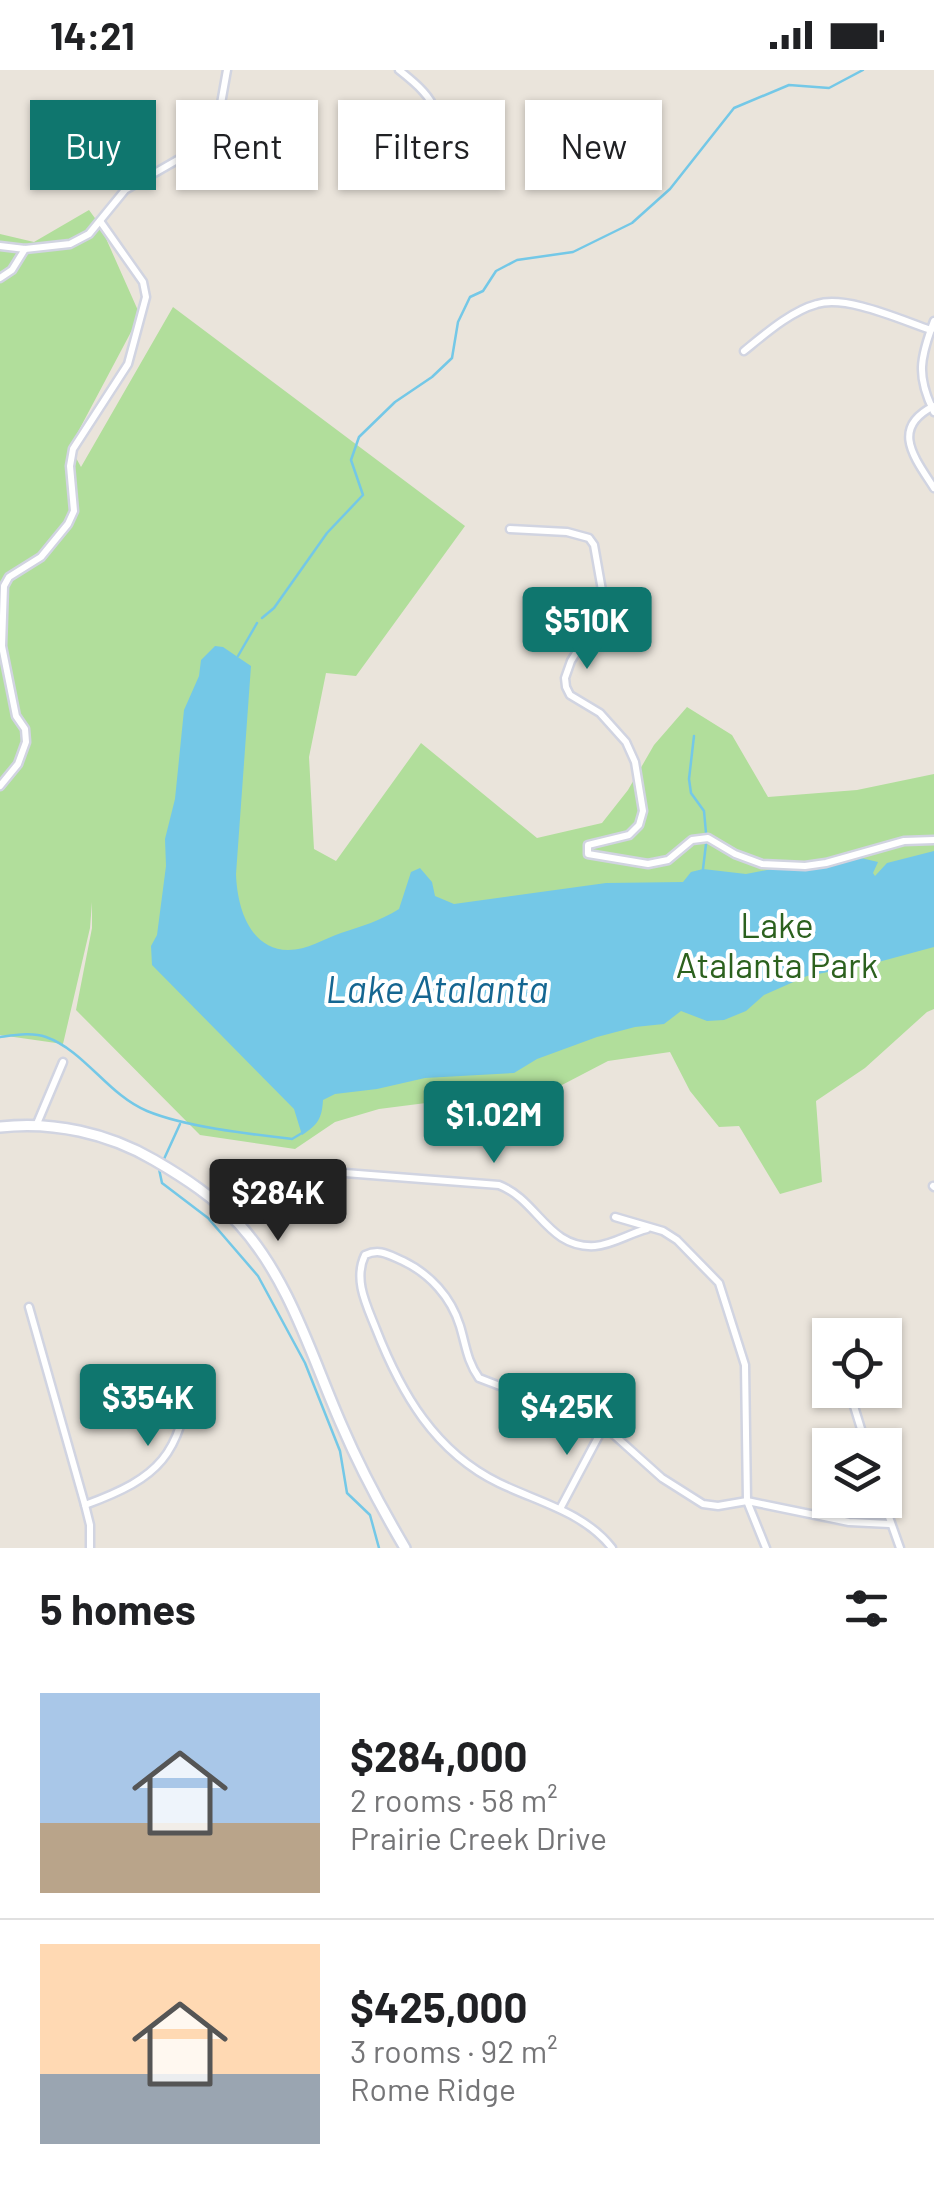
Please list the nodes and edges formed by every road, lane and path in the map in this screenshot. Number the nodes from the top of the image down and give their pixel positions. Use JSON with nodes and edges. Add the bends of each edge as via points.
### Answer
{"nodes":[{"id":1,"x":227,"y":70,"type":"edge"},
{"id":2,"x":399,"y":70,"type":"edge"},
{"id":3,"x":432,"y":100,"type":"edge"},
{"id":4,"x":100,"y":221,"type":"junction"},
{"id":5,"x":0,"y":246,"type":"edge"},
{"id":6,"x":25,"y":249,"type":"junction"},
{"id":7,"x":0,"y":278,"type":"edge"},
{"id":8,"x":932,"y":325,"type":"edge"},
{"id":9,"x":744,"y":350,"type":"dead end"},
{"id":10,"x":933,"y":408,"type":"edge"},
{"id":11,"x":934,"y":488,"type":"edge"},
{"id":12,"x":510,"y":529,"type":"dead end"},
{"id":13,"x":0,"y":786,"type":"edge"},
{"id":14,"x":934,"y":840,"type":"edge"},
{"id":15,"x":63,"y":1062,"type":"dead end"},
{"id":16,"x":36,"y":1126,"type":"junction"},
{"id":17,"x":0,"y":1127,"type":"edge"},
{"id":18,"x":314,"y":1166,"type":"dead end"},
{"id":19,"x":615,"y":1217,"type":"dead end"},
{"id":20,"x":649,"y":1229,"type":"junction"},
{"id":21,"x":29,"y":1307,"type":"dead end"},
{"id":22,"x":191,"y":1376,"type":"dead end"},
{"id":23,"x":604,"y":1426,"type":"junction"},
{"id":24,"x":747,"y":1501,"type":"junction"},
{"id":25,"x":85,"y":1505,"type":"junction"},
{"id":26,"x":562,"y":1508,"type":"junction"},
{"id":27,"x":888,"y":1518,"type":"edge"},
{"id":28,"x":890,"y":1524,"type":"junction"},
{"id":29,"x":90,"y":1548,"type":"edge"},
{"id":30,"x":405,"y":1548,"type":"edge"},
{"id":31,"x":612,"y":1548,"type":"edge"},
{"id":32,"x":766,"y":1548,"type":"edge"},
{"id":33,"x":900,"y":1548,"type":"edge"}],
"edges":[{"from":1,"to":4,"type":"street","via":[[217,126],[186,155],[125,190]]},
{"from":2,"to":3,"type":"street"},
{"from":4,"to":6,"type":"street","via":[[70,244]]},
{"from":4,"to":13,"type":"street","via":[[143,282],[146,297],[128,364],[72,449],[74,510],[68,524],[41,558],[4,586],[2,646],[26,742]]},
{"from":5,"to":6,"type":"street"},
{"from":6,"to":7,"type":"street"},
{"from":8,"to":9,"type":"street","via":[[818,303]]},
{"from":8,"to":10,"type":"street","via":[[922,385]]},
{"from":10,"to":11,"type":"street","via":[[918,415],[909,432],[912,454]]},
{"from":12,"to":14,"type":"street","via":[[567,532],[594,546],[602,611],[571,661],[566,687],[626,742],[644,811],[629,835],[592,843],[588,854],[648,864],[708,838],[762,864],[794,866]]},
{"from":15,"to":16,"type":"street"},
{"from":16,"to":17,"type":"main road"},
{"from":16,"to":30,"type":"main road","via":[[135,1148],[213,1198],[239,1224],[278,1281]]},
{"from":18,"to":20,"type":"street","via":[[499,1185],[514,1190],[552,1232],[574,1245],[598,1246]]},
{"from":19,"to":20,"type":"street"},
{"from":20,"to":24,"type":"street","via":[[693,1254],[719,1284],[745,1365]]},
{"from":21,"to":25,"type":"street"},
{"from":22,"to":25,"type":"street","via":[[184,1421],[163,1460],[119,1492]]},
{"from":23,"to":24,"type":"street","via":[[690,1498],[718,1506]]},
{"from":23,"to":26,"type":"street"},
{"from":23,"to":26,"type":"street","via":[[479,1378],[451,1304],[434,1282],[381,1251],[365,1255],[362,1292],[386,1356],[440,1442],[498,1482]]},
{"from":24,"to":28,"type":"street"},
{"from":24,"to":32,"type":"street"},
{"from":25,"to":29,"type":"street"},
{"from":26,"to":31,"type":"street"},
{"from":27,"to":28,"type":"street"},
{"from":28,"to":33,"type":"street"}]}
